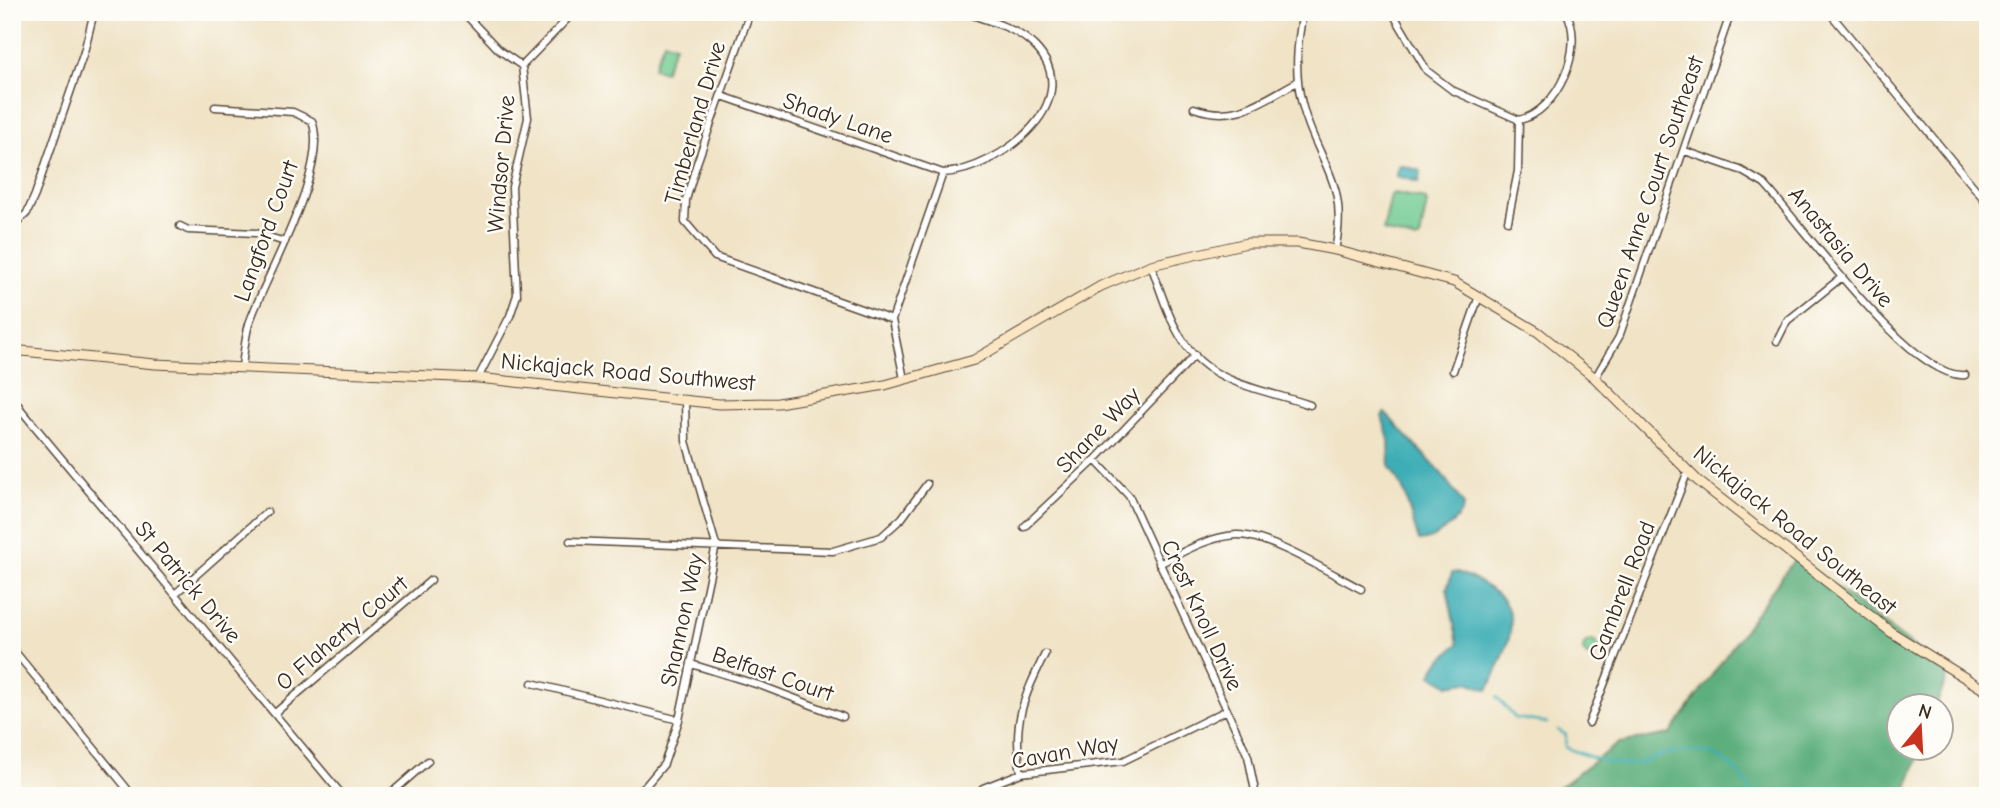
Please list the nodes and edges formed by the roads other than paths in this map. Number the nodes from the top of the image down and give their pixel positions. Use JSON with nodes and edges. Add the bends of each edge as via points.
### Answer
{"nodes":[{"id":1,"x":94,"y":12,"type":"edge"},
{"id":2,"x":463,"y":12,"type":"edge"},
{"id":3,"x":574,"y":12,"type":"edge"},
{"id":4,"x":750,"y":12,"type":"edge"},
{"id":5,"x":964,"y":12,"type":"edge"},
{"id":6,"x":1303,"y":12,"type":"edge"},
{"id":7,"x":1392,"y":12,"type":"edge"},
{"id":8,"x":1566,"y":12,"type":"edge"},
{"id":9,"x":1731,"y":12,"type":"edge"},
{"id":10,"x":1829,"y":12,"type":"edge"},
{"id":11,"x":522,"y":66,"type":"junction"},
{"id":12,"x":1297,"y":82,"type":"junction"},
{"id":13,"x":722,"y":96,"type":"junction"},
{"id":14,"x":215,"y":107,"type":"dead end"},
{"id":15,"x":1194,"y":108,"type":"dead end"},
{"id":16,"x":1519,"y":120,"type":"junction"},
{"id":17,"x":1685,"y":150,"type":"junction"},
{"id":18,"x":943,"y":173,"type":"junction"},
{"id":19,"x":1988,"y":204,"type":"edge"},
{"id":20,"x":1508,"y":220,"type":"dead end"},
{"id":21,"x":180,"y":226,"type":"dead end"},
{"id":22,"x":12,"y":228,"type":"edge"},
{"id":23,"x":285,"y":242,"type":"junction"},
{"id":24,"x":1335,"y":250,"type":"junction"},
{"id":25,"x":1151,"y":265,"type":"junction"},
{"id":26,"x":1842,"y":277,"type":"junction"},
{"id":27,"x":1479,"y":296,"type":"junction"},
{"id":28,"x":892,"y":320,"type":"junction"},
{"id":29,"x":1777,"y":341,"type":"dead end"},
{"id":30,"x":15,"y":351,"type":"edge"},
{"id":31,"x":1195,"y":355,"type":"junction"},
{"id":32,"x":243,"y":367,"type":"junction"},
{"id":33,"x":1453,"y":370,"type":"dead end"},
{"id":34,"x":1965,"y":375,"type":"dead end"},
{"id":35,"x":478,"y":378,"type":"junction"},
{"id":36,"x":1595,"y":378,"type":"junction"},
{"id":37,"x":904,"y":379,"type":"junction"},
{"id":38,"x":12,"y":380,"type":"edge"},
{"id":39,"x":12,"y":387,"type":"edge"},
{"id":40,"x":685,"y":401,"type":"junction"},
{"id":41,"x":1310,"y":405,"type":"dead end"},
{"id":42,"x":1095,"y":460,"type":"junction"},
{"id":43,"x":1688,"y":471,"type":"junction"},
{"id":44,"x":927,"y":484,"type":"dead end"},
{"id":45,"x":267,"y":512,"type":"dead end"},
{"id":46,"x":1024,"y":527,"type":"dead end"},
{"id":47,"x":570,"y":541,"type":"dead end"},
{"id":48,"x":716,"y":545,"type":"junction"},
{"id":49,"x":1159,"y":564,"type":"junction"},
{"id":50,"x":431,"y":580,"type":"dead end"},
{"id":51,"x":1361,"y":589,"type":"dead end"},
{"id":52,"x":176,"y":593,"type":"junction"},
{"id":53,"x":12,"y":648,"type":"edge"},
{"id":54,"x":1045,"y":654,"type":"dead end"},
{"id":55,"x":691,"y":664,"type":"junction"},
{"id":56,"x":532,"y":683,"type":"dead end"},
{"id":57,"x":1988,"y":692,"type":"edge"},
{"id":58,"x":1227,"y":710,"type":"junction"},
{"id":59,"x":275,"y":713,"type":"junction"},
{"id":60,"x":844,"y":717,"type":"dead end"},
{"id":61,"x":679,"y":720,"type":"junction"},
{"id":62,"x":1589,"y":723,"type":"dead end"},
{"id":63,"x":428,"y":761,"type":"dead end"},
{"id":64,"x":1020,"y":773,"type":"junction"},
{"id":65,"x":646,"y":788,"type":"junction"},
{"id":66,"x":983,"y":788,"type":"dead end"},
{"id":67,"x":133,"y":796,"type":"edge"},
{"id":68,"x":344,"y":796,"type":"edge"},
{"id":69,"x":388,"y":796,"type":"edge"},
{"id":70,"x":637,"y":796,"type":"edge"},
{"id":71,"x":654,"y":796,"type":"edge"},
{"id":72,"x":1256,"y":796,"type":"edge"}],
"edges":[{"from":1,"to":22,"type":"street","via":[[35,195],[27,213]]},
{"from":2,"to":11,"type":"street","name":"Windsor Drive","via":[[499,50]]},
{"from":3,"to":11,"type":"street"},
{"from":4,"to":13,"type":"street","name":"Timberland Drive"},
{"from":5,"to":18,"type":"street","via":[[1030,42],[1050,72],[1050,96],[1040,121],[1020,140],[961,172]]},
{"from":6,"to":12,"type":"street","via":[[1296,47]]},
{"from":7,"to":16,"type":"street","via":[[1427,71],[1452,90]]},
{"from":8,"to":16,"type":"street","via":[[1572,49],[1557,93],[1541,110]]},
{"from":9,"to":17,"type":"street","name":"Queen Anne Court Southeast"},
{"from":10,"to":19,"type":"street"},
{"from":11,"to":35,"type":"street","name":"Windsor Drive","via":[[528,118],[512,187],[517,295]]},
{"from":12,"to":15,"type":"street","via":[[1229,114]]},
{"from":12,"to":24,"type":"street","via":[[1303,108],[1334,177],[1341,209]]},
{"from":13,"to":18,"type":"street","name":"Shady Lane"},
{"from":13,"to":28,"type":"street","name":"Timberland Drive","via":[[686,200],[685,222],[701,244],[715,257],[750,272]]},
{"from":14,"to":23,"type":"street","name":"Langford Court","via":[[293,113],[312,121],[316,130],[310,174]]},
{"from":16,"to":20,"type":"street","via":[[1518,171]]},
{"from":17,"to":26,"type":"street","name":"Anastasia Drive","via":[[1764,184]]},
{"from":17,"to":36,"type":"street","name":"Queen Anne Court Southeast","via":[[1619,337]]},
{"from":18,"to":28,"type":"street"},
{"from":21,"to":23,"type":"street","via":[[256,233]]},
{"from":23,"to":32,"type":"street","name":"Langford Court","via":[[250,321]]},
{"from":24,"to":25,"type":"street","name":"Nickajack Road Southwest","via":[[1298,243],[1247,243]]},
{"from":24,"to":27,"type":"street","name":"Nickajack Road Southwest","via":[[1454,282]]},
{"from":25,"to":31,"type":"street","via":[[1171,318]]},
{"from":25,"to":37,"type":"street","name":"Nickajack Road Southwest","via":[[1101,286],[974,360]]},
{"from":26,"to":29,"type":"street","via":[[1787,321]]},
{"from":26,"to":34,"type":"street","name":"Anastasia Drive","via":[[1899,338],[1943,371]]},
{"from":27,"to":33,"type":"street"},
{"from":27,"to":36,"type":"street","name":"Nickajack Road Southwest","via":[[1538,332]]},
{"from":28,"to":37,"type":"street"},
{"from":30,"to":32,"type":"street","name":"Nickajack Road Southwest"},
{"from":30,"to":38,"type":"street"},
{"from":31,"to":41,"type":"street","via":[[1211,370]]},
{"from":31,"to":42,"type":"street","name":"Shane Way"},
{"from":32,"to":35,"type":"street","name":"Nickajack Road Southwest"},
{"from":35,"to":40,"type":"street","name":"Nickajack Road Southwest"},
{"from":36,"to":43,"type":"street","name":"Nickajack Road Southeast"},
{"from":37,"to":40,"type":"street","name":"Nickajack Road Southwest","via":[[778,403]]},
{"from":39,"to":52,"type":"street","name":"St Patrick Drive","via":[[22,411]]},
{"from":40,"to":48,"type":"street","name":"Shannon Way","via":[[686,441]]},
{"from":42,"to":46,"type":"street","name":"Shane Way"},
{"from":42,"to":49,"type":"street","name":"Crest Knoll Drive","via":[[1129,496]]},
{"from":43,"to":57,"type":"street","name":"Nickajack Road Southeast","via":[[1891,632]]},
{"from":43,"to":62,"type":"street","name":"Gambrell Road"},
{"from":44,"to":48,"type":"street","via":[[881,537],[856,547],[819,553]]},
{"from":45,"to":52,"type":"street"},
{"from":47,"to":48,"type":"street"},
{"from":48,"to":55,"type":"street","name":"Shannon Way"},
{"from":49,"to":51,"type":"street","via":[[1210,540],[1247,536]]},
{"from":49,"to":58,"type":"street","name":"Crest Knoll Drive"},
{"from":50,"to":59,"type":"street","name":"O Flaherty Court"},
{"from":52,"to":59,"type":"street","name":"St Patrick Drive"},
{"from":53,"to":67,"type":"street"},
{"from":54,"to":64,"type":"street","via":[[1023,698],[1017,723]]},
{"from":55,"to":60,"type":"street","name":"Belfast Court"},
{"from":55,"to":61,"type":"street","name":"Shannon Way"},
{"from":56,"to":61,"type":"street"},
{"from":58,"to":64,"type":"street","name":"Cavan Way","via":[[1123,761]]},
{"from":58,"to":72,"type":"street","name":"Crest Knoll Drive","via":[[1248,756]]},
{"from":59,"to":68,"type":"street","name":"St Patrick Drive"},
{"from":61,"to":65,"type":"street","name":"Shannon Way","via":[[664,765]]},
{"from":63,"to":69,"type":"street"},
{"from":64,"to":66,"type":"street","name":"Cavan Way"},
{"from":65,"to":70,"type":"street","name":"Shannon Way"},
{"from":65,"to":71,"type":"street"}]}
